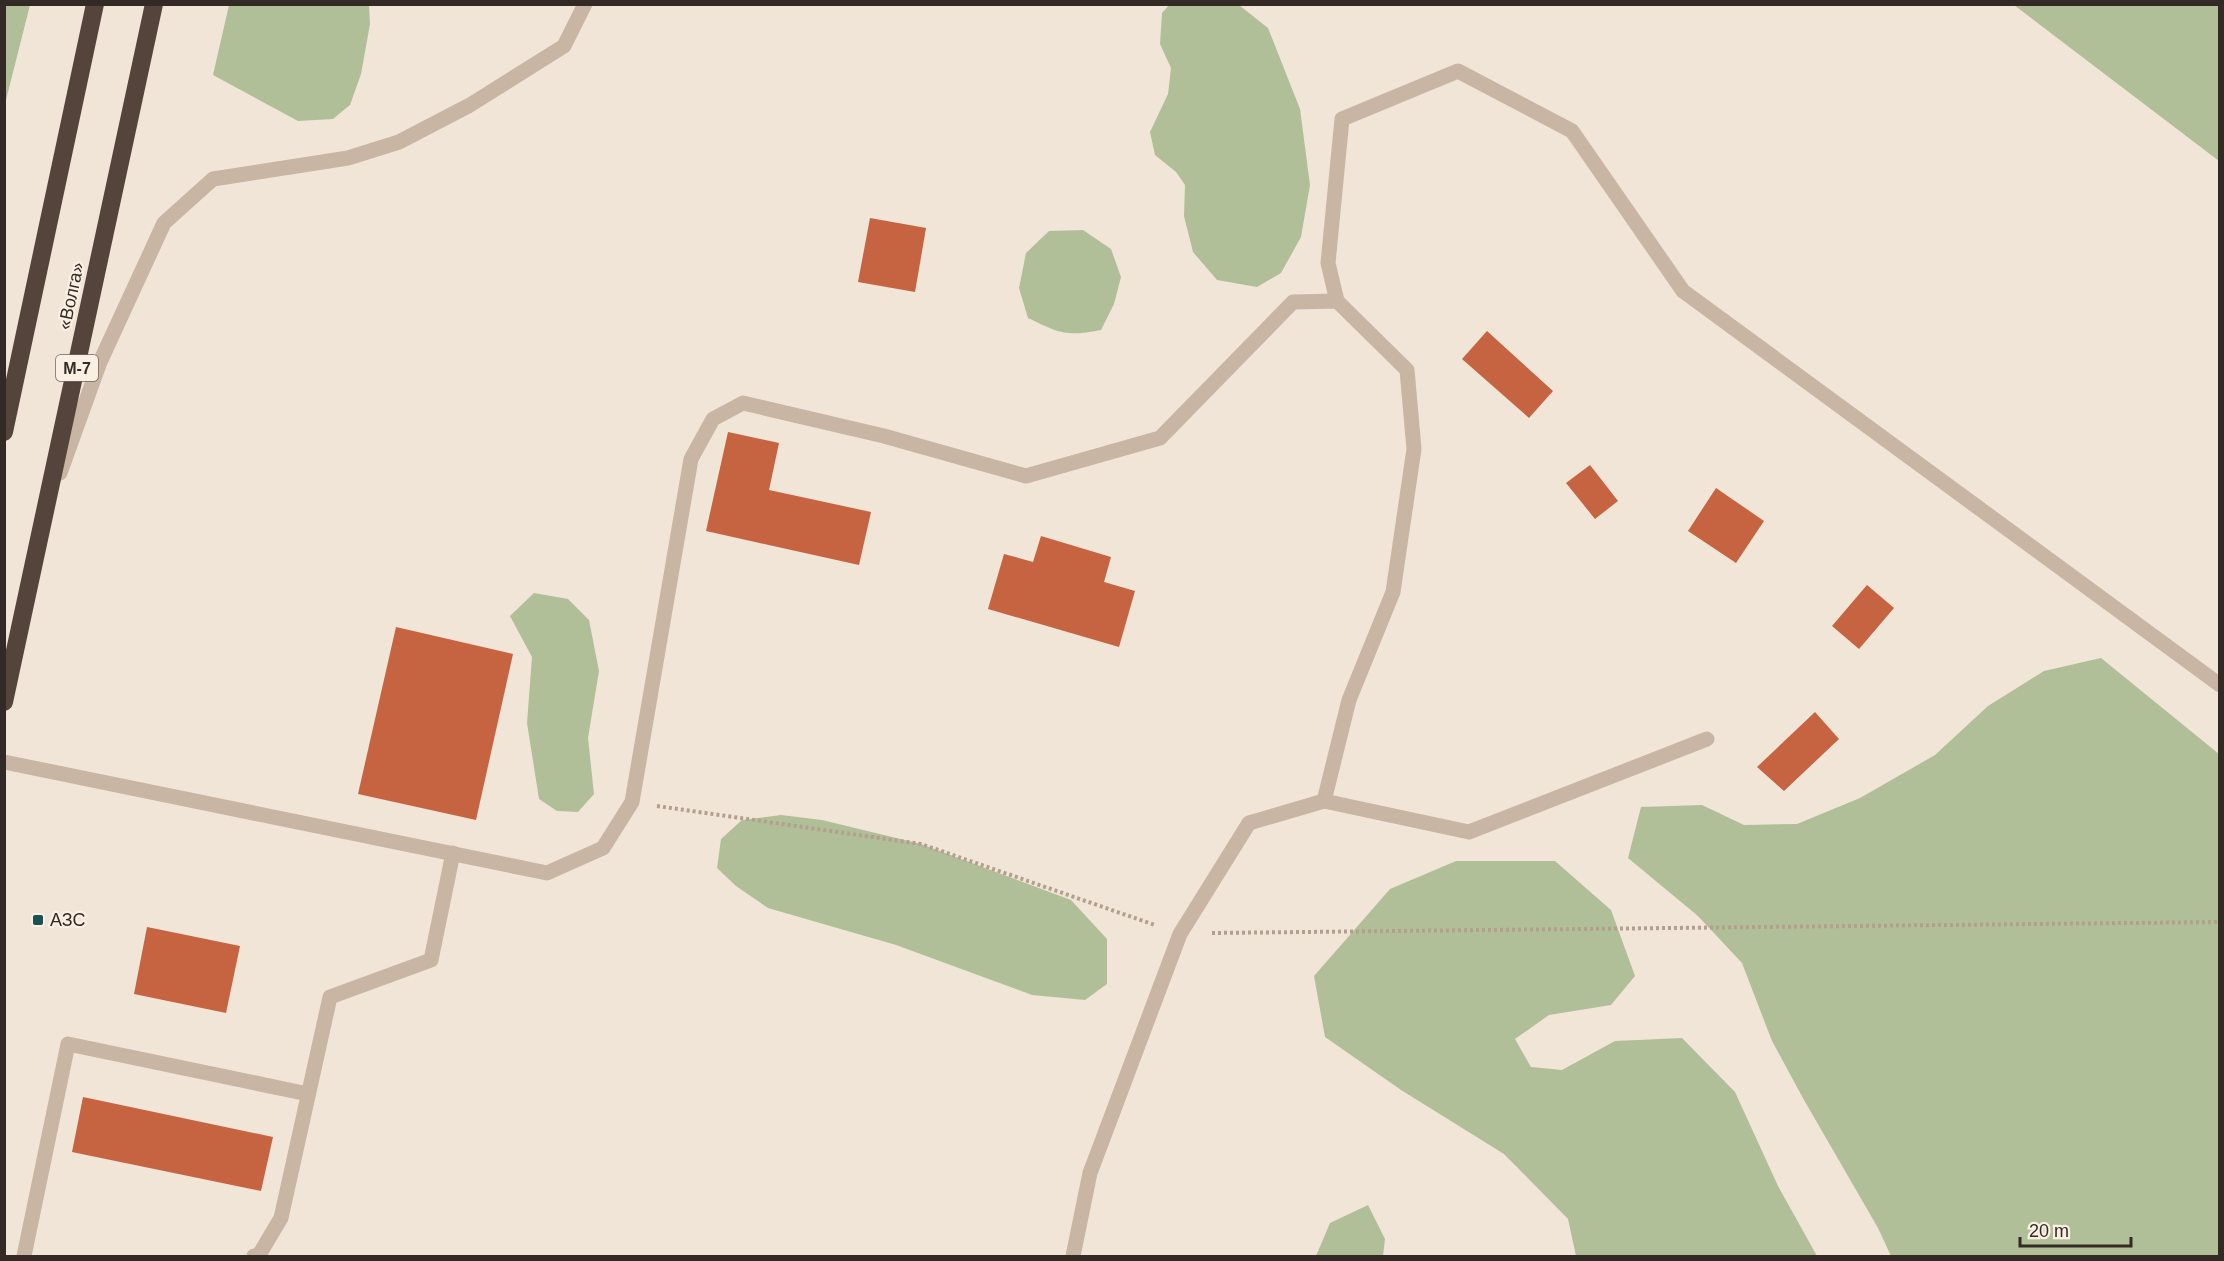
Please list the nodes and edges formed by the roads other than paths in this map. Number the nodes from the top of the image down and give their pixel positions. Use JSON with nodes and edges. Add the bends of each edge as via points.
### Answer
{"nodes":[{"id":1,"x":95,"y":4,"type":"edge"},
{"id":2,"x":154,"y":4,"type":"edge"},
{"id":3,"x":585,"y":4,"type":"edge"},
{"id":4,"x":1337,"y":301,"type":"junction"},
{"id":5,"x":4,"y":432,"type":"edge"},
{"id":6,"x":46,"y":509,"type":"junction"},
{"id":7,"x":2220,"y":685,"type":"edge"},
{"id":8,"x":4,"y":702,"type":"edge"},
{"id":9,"x":1707,"y":739,"type":"dead end"},
{"id":10,"x":4,"y":762,"type":"edge"},
{"id":11,"x":1324,"y":801,"type":"junction"},
{"id":12,"x":453,"y":854,"type":"junction"},
{"id":13,"x":308,"y":1094,"type":"junction"},
{"id":14,"x":24,"y":1257,"type":"edge"},
{"id":15,"x":254,"y":1257,"type":"edge"},
{"id":16,"x":1073,"y":1257,"type":"edge"}],
"edges":[{"from":1,"to":5,"type":"highway","name":"«Волга»"},
{"from":2,"to":6,"type":"highway","name":"«Волга»","number":"М-7"},
{"from":3,"to":6,"type":"street","via":[[564,46],[470,105],[399,142],[348,158],[213,179],[164,224],[100,362]]},
{"from":4,"to":7,"type":"street","via":[[1328,262],[1342,119],[1458,71],[1572,131],[1683,291]]},
{"from":4,"to":11,"type":"street","via":[[1407,370],[1414,448],[1393,592],[1349,700]]},
{"from":4,"to":12,"type":"street","via":[[1293,302],[1160,438],[1026,476],[884,436],[743,403],[713,419],[692,459],[632,802],[603,848],[547,873]]},
{"from":6,"to":8,"type":"highway","name":"«Волга»","number":"М-7"},
{"from":9,"to":11,"type":"street","via":[[1469,832]]},
{"from":10,"to":12,"type":"street"},
{"from":11,"to":16,"type":"street","via":[[1249,824],[1180,934],[1090,1173]]},
{"from":12,"to":13,"type":"street","via":[[431,960],[330,997]]},
{"from":13,"to":14,"type":"street","via":[[68,1044]]},
{"from":13,"to":15,"type":"street","via":[[281,1218]]}]}
